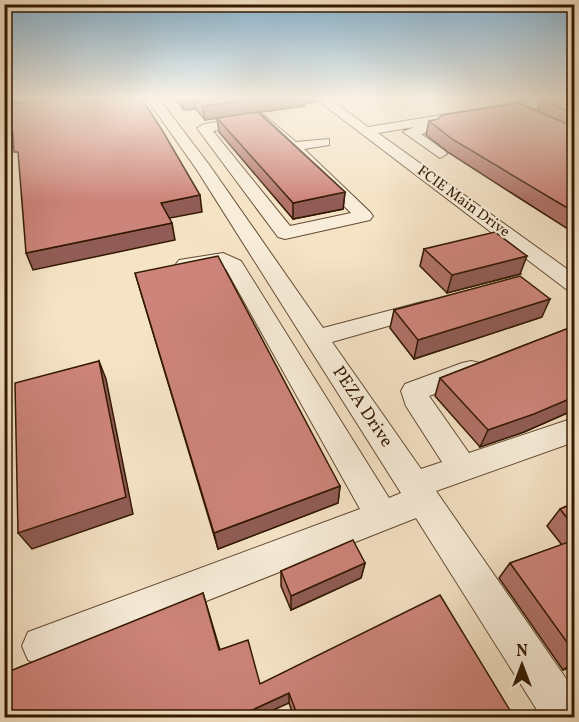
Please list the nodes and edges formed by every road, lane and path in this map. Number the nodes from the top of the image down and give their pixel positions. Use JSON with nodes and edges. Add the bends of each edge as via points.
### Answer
{"nodes":[{"id":1,"x":181,"y":133,"type":"edge"},
{"id":2,"x":208,"y":133,"type":"edge"},
{"id":3,"x":278,"y":133,"type":"edge"},
{"id":4,"x":368,"y":133,"type":"edge"},
{"id":5,"x":411,"y":133,"type":"edge"},
{"id":6,"x":324,"y":142,"type":"dead end"},
{"id":7,"x":292,"y":147,"type":"junction"},
{"id":8,"x":395,"y":152,"type":"junction"},
{"id":9,"x":239,"y":174,"type":"junction"},
{"id":10,"x":211,"y":178,"type":"junction"},
{"id":11,"x":160,"y":270,"type":"edge"},
{"id":12,"x":574,"y":284,"type":"edge"},
{"id":13,"x":452,"y":300,"type":"edge"},
{"id":14,"x":316,"y":338,"type":"junction"},
{"id":15,"x":497,"y":360,"type":"edge"},
{"id":16,"x":574,"y":430,"type":"edge"},
{"id":17,"x":462,"y":467,"type":"junction"},
{"id":18,"x":418,"y":492,"type":"junction"},
{"id":19,"x":382,"y":516,"type":"junction"},
{"id":20,"x":42,"y":646,"type":"dead end"},
{"id":21,"x":572,"y":717,"type":"edge"}],
"edges":[{"from":1,"to":10,"type":"street","name":"PEZA Drive"},
{"from":2,"to":9,"type":"street"},
{"from":3,"to":7,"type":"street"},
{"from":4,"to":8,"type":"street","name":"FCIE Main Drive"},
{"from":5,"to":8,"type":"street","via":[[434,150]]},
{"from":6,"to":7,"type":"street"},
{"from":7,"to":9,"type":"street","via":[[364,216],[285,233]]},
{"from":8,"to":12,"type":"street","name":"FCIE Main Drive"},
{"from":9,"to":10,"type":"street"},
{"from":10,"to":14,"type":"street","name":"PEZA Drive"},
{"from":11,"to":19,"type":"street","via":[[209,259],[223,259],[234,265]]},
{"from":13,"to":14,"type":"street"},
{"from":14,"to":18,"type":"street","name":"PEZA Drive"},
{"from":15,"to":17,"type":"street","via":[[416,391],[416,399]]},
{"from":16,"to":17,"type":"street"},
{"from":17,"to":18,"type":"street"},
{"from":18,"to":19,"type":"street"},
{"from":18,"to":21,"type":"street","name":"PEZA Drive"},
{"from":19,"to":20,"type":"street"}]}
